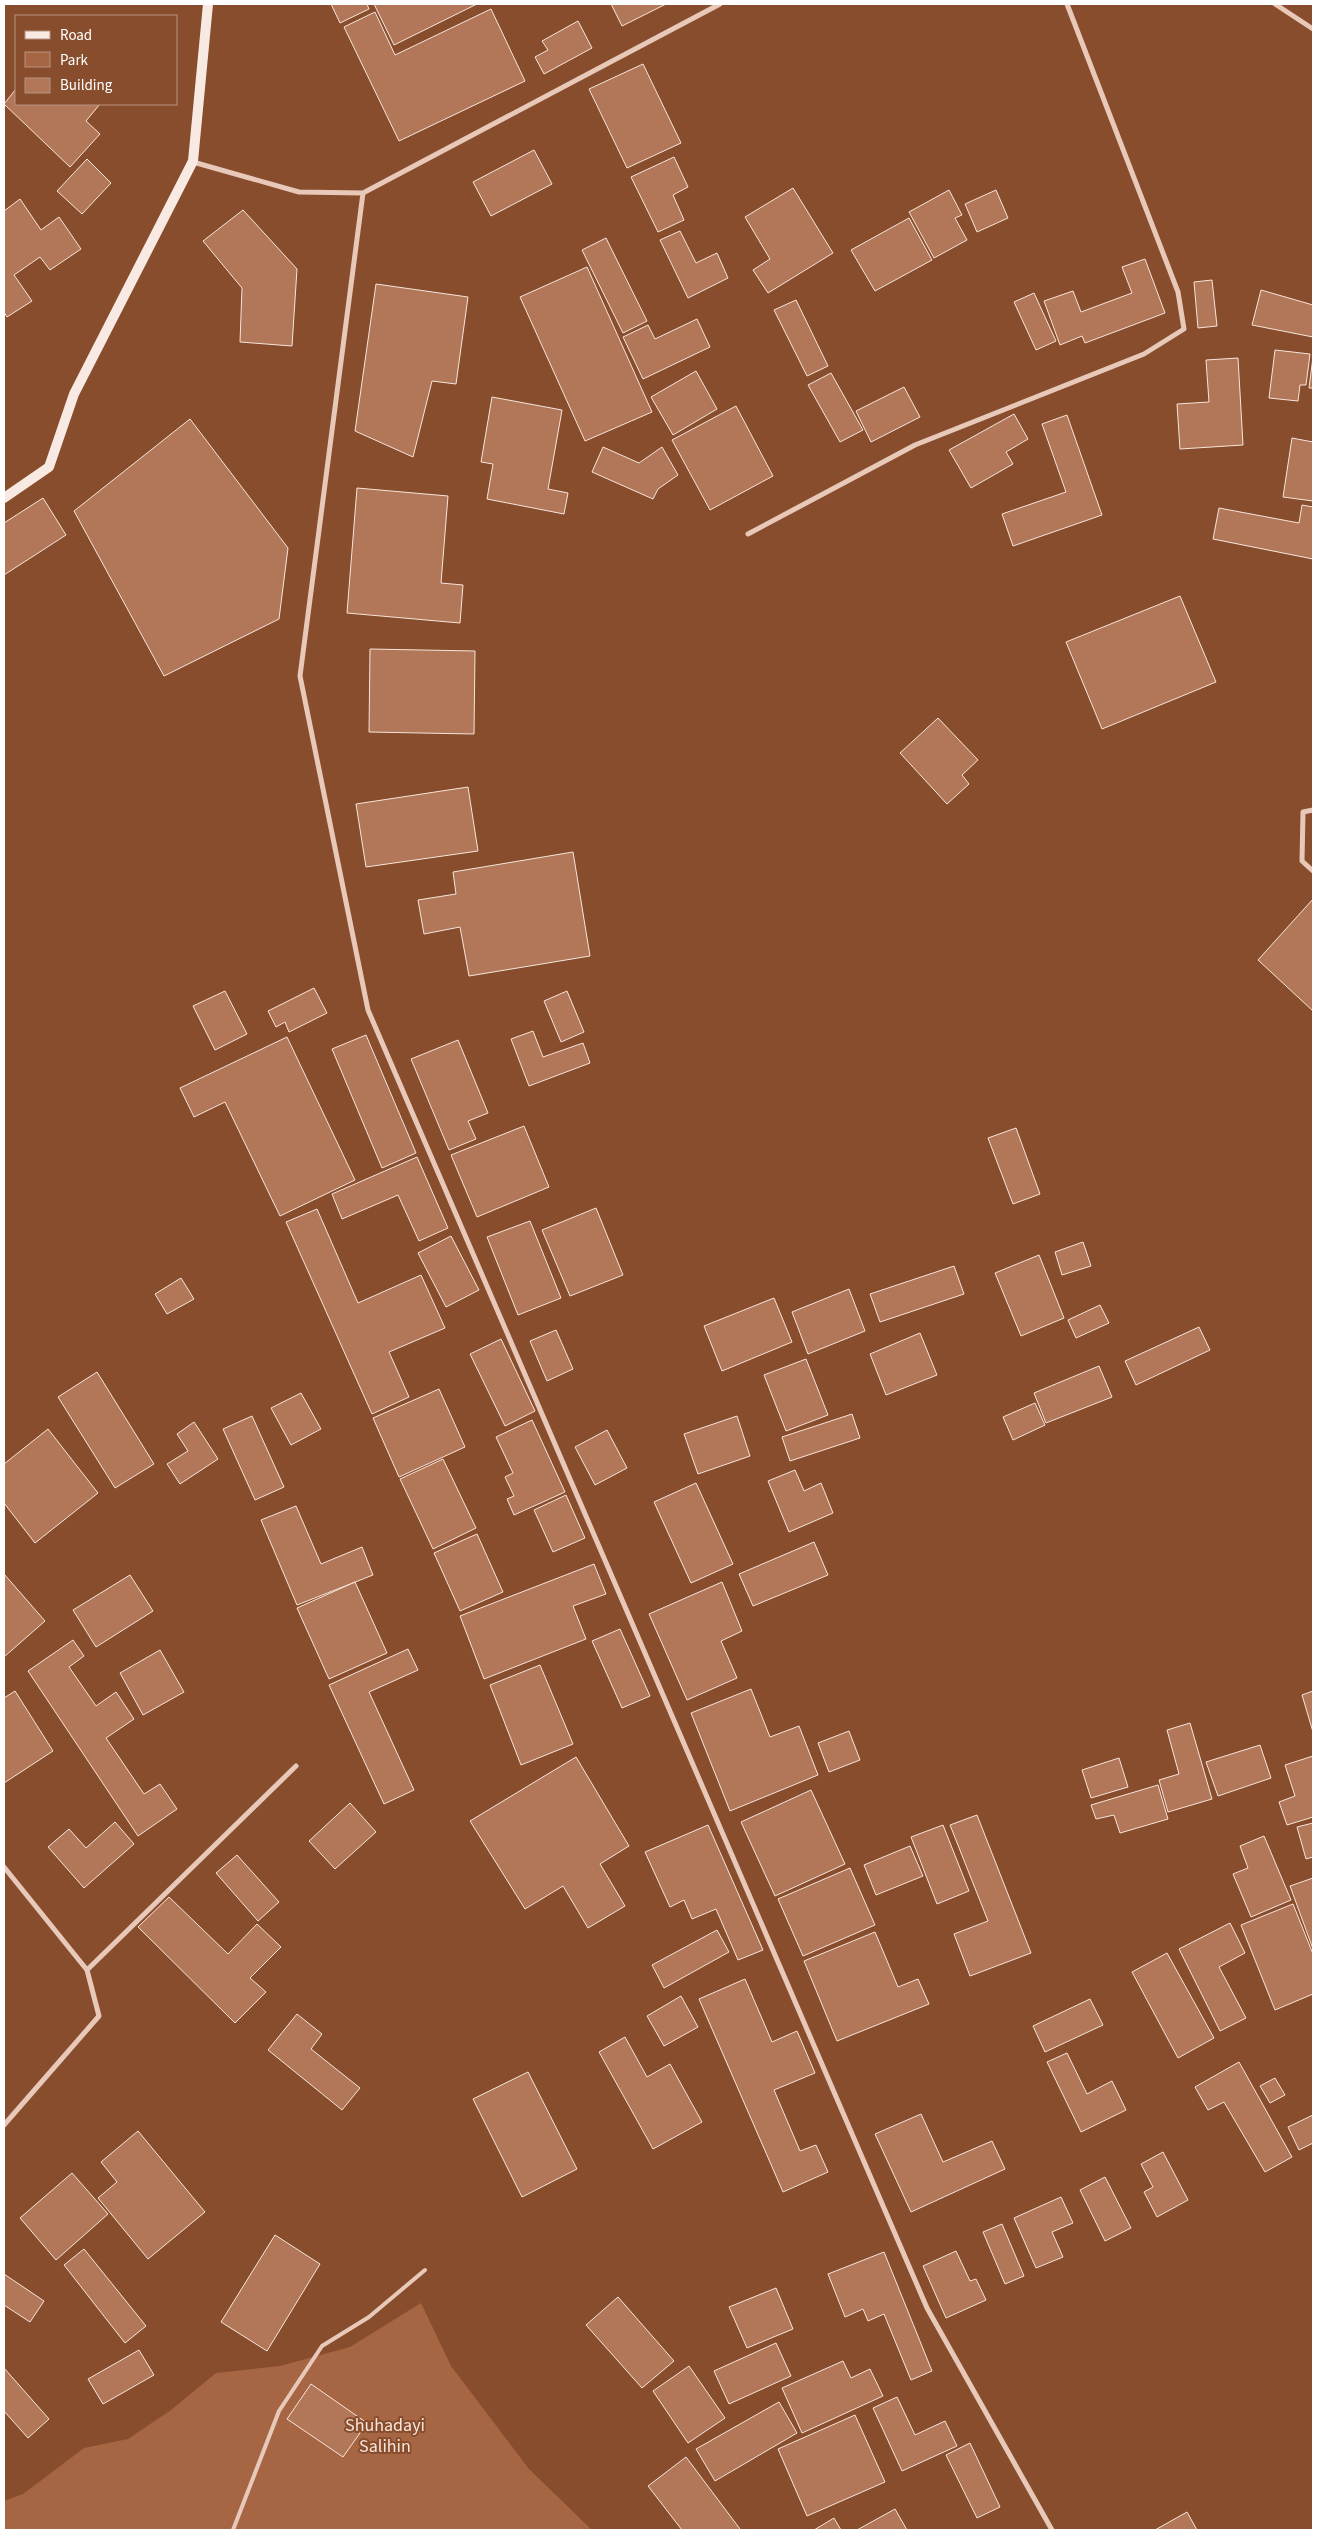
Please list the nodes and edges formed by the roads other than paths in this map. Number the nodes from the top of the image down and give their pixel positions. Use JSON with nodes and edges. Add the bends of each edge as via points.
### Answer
{"nodes":[{"id":1,"x":208,"y":4,"type":"edge"},
{"id":2,"x":720,"y":4,"type":"edge"},
{"id":3,"x":1067,"y":4,"type":"edge"},
{"id":4,"x":1275,"y":4,"type":"edge"},
{"id":5,"x":1313,"y":29,"type":"edge"},
{"id":6,"x":192,"y":161,"type":"junction"},
{"id":7,"x":363,"y":194,"type":"junction"},
{"id":8,"x":4,"y":498,"type":"edge"},
{"id":9,"x":748,"y":534,"type":"dead end"},
{"id":10,"x":1313,"y":810,"type":"edge"},
{"id":11,"x":1313,"y":871,"type":"edge"},
{"id":12,"x":296,"y":1766,"type":"dead end"},
{"id":13,"x":4,"y":1867,"type":"edge"},
{"id":14,"x":87,"y":1970,"type":"junction"},
{"id":15,"x":4,"y":2125,"type":"edge"},
{"id":16,"x":425,"y":2270,"type":"dead end"},
{"id":17,"x":233,"y":2530,"type":"edge"},
{"id":18,"x":1052,"y":2530,"type":"edge"}],
"edges":[{"from":1,"to":6,"type":"street"},
{"from":2,"to":7,"type":"street"},
{"from":3,"to":9,"type":"street","via":[[1178,292],[1184,329],[1144,354],[915,445]]},
{"from":4,"to":5,"type":"street"},
{"from":6,"to":7,"type":"street","via":[[299,192]]},
{"from":6,"to":8,"type":"street","via":[[74,394],[49,466]]},
{"from":7,"to":18,"type":"street","via":[[300,676],[368,1010],[927,2308]]},
{"from":10,"to":11,"type":"street","via":[[1303,812],[1302,861]]},
{"from":12,"to":14,"type":"street"},
{"from":13,"to":14,"type":"street"},
{"from":14,"to":15,"type":"street","via":[[99,2016]]},
{"from":16,"to":17,"type":"lane","via":[[369,2317],[322,2346],[279,2411]]}]}
